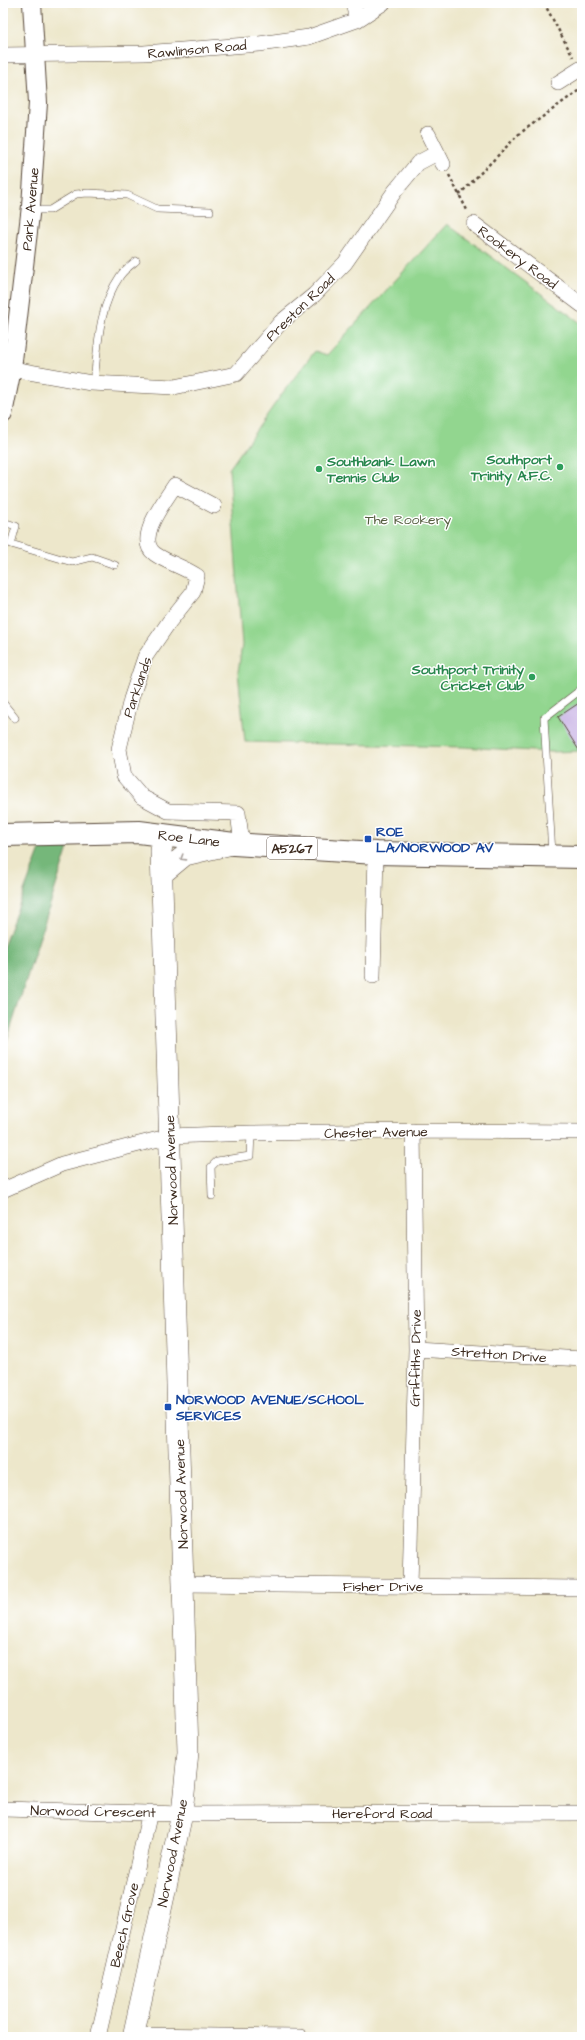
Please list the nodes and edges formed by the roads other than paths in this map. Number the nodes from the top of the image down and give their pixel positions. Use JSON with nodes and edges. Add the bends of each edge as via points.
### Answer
{"nodes":[{"id":1,"x":32,"y":3,"type":"edge"},
{"id":2,"x":353,"y":3,"type":"edge"},
{"id":3,"x":383,"y":3,"type":"edge"},
{"id":4,"x":357,"y":20,"type":"junction"},
{"id":5,"x":36,"y":53,"type":"junction"},
{"id":6,"x":3,"y":55,"type":"edge"},
{"id":7,"x":581,"y":71,"type":"edge"},
{"id":8,"x":558,"y":83,"type":"dead end"},
{"id":9,"x":428,"y":134,"type":"dead end"},
{"id":10,"x":31,"y":210,"type":"junction"},
{"id":11,"x":210,"y":211,"type":"dead end"},
{"id":12,"x":474,"y":224,"type":"road end"},
{"id":13,"x":136,"y":261,"type":"dead end"},
{"id":14,"x":582,"y":305,"type":"edge"},
{"id":15,"x":8,"y":371,"type":"edge"},
{"id":16,"x":94,"y":383,"type":"junction"},
{"id":17,"x":3,"y":414,"type":"edge"},
{"id":18,"x":214,"y":506,"type":"dead end"},
{"id":19,"x":3,"y":522,"type":"edge"},
{"id":20,"x":115,"y":565,"type":"dead end"},
{"id":21,"x":580,"y":692,"type":"dead end"},
{"id":22,"x":3,"y":703,"type":"edge"},
{"id":23,"x":15,"y":718,"type":"dead end"},
{"id":24,"x":3,"y":835,"type":"edge"},
{"id":25,"x":164,"y":835,"type":"junction"},
{"id":26,"x":238,"y":844,"type":"junction"},
{"id":27,"x":376,"y":854,"type":"junction"},
{"id":28,"x":552,"y":856,"type":"junction"},
{"id":29,"x":582,"y":857,"type":"edge"},
{"id":30,"x":162,"y":874,"type":"junction"},
{"id":31,"x":373,"y":976,"type":"dead end"},
{"id":32,"x":413,"y":1131,"type":"junction"},
{"id":33,"x":582,"y":1132,"type":"edge"},
{"id":34,"x":251,"y":1133,"type":"junction"},
{"id":35,"x":170,"y":1136,"type":"junction"},
{"id":36,"x":3,"y":1190,"type":"edge"},
{"id":37,"x":212,"y":1196,"type":"dead end"},
{"id":38,"x":416,"y":1349,"type":"junction"},
{"id":39,"x":582,"y":1359,"type":"edge"},
{"id":40,"x":184,"y":1584,"type":"junction"},
{"id":41,"x":410,"y":1586,"type":"junction"},
{"id":42,"x":582,"y":1588,"type":"edge"},
{"id":43,"x":3,"y":1809,"type":"edge"},
{"id":44,"x":150,"y":1812,"type":"junction"},
{"id":45,"x":582,"y":1813,"type":"edge"},
{"id":46,"x":182,"y":1814,"type":"junction"},
{"id":47,"x":133,"y":2036,"type":"edge"},
{"id":48,"x":98,"y":2037,"type":"edge"},
{"id":49,"x":300,"y":2037,"type":"edge"}],
"edges":[{"from":1,"to":5,"type":"street","name":"Park Avenue"},
{"from":2,"to":4,"type":"street"},
{"from":3,"to":4,"type":"street","name":"Rawlinson Road"},
{"from":4,"to":5,"type":"street","name":"Rawlinson Road","via":[[309,37],[259,44],[144,53]]},
{"from":5,"to":6,"type":"street","name":"Rawlinson Road"},
{"from":5,"to":10,"type":"street","name":"Park Avenue","via":[[38,103]]},
{"from":7,"to":8,"type":"street"},
{"from":9,"to":16,"type":"street","name":"Preston Road","via":[[440,159],[418,164],[395,191],[345,263],[314,295],[281,322],[236,374],[174,387]]},
{"from":10,"to":11,"type":"lane","via":[[50,210],[76,194],[88,194],[127,195],[157,209]]},
{"from":10,"to":15,"type":"street","name":"Park Avenue"},
{"from":12,"to":14,"type":"street","name":"Rookery Road"},
{"from":13,"to":16,"type":"lane","via":[[120,275],[103,310],[98,333]]},
{"from":15,"to":16,"type":"street","name":"Preston Road"},
{"from":15,"to":17,"type":"street","name":"Park Avenue"},
{"from":18,"to":26,"type":"street","name":"Parklands","via":[[175,485],[149,529],[148,544],[155,554],[197,576],[194,592],[145,657],[118,749],[124,776],[142,797],[168,811],[238,813]]},
{"from":19,"to":20,"type":"lane","via":[[16,526],[11,544],[72,562],[92,557]]},
{"from":21,"to":28,"type":"lane","via":[[544,718]]},
{"from":22,"to":23,"type":"lane"},
{"from":24,"to":25,"type":"main road","name":"Roe Lane","number":"A5267","via":[[139,832]]},
{"from":25,"to":26,"type":"main road","name":"Roe Lane","number":"A5267"},
{"from":25,"to":30,"type":"main road","name":"Norwood Avenue","via":[[161,851]]},
{"from":26,"to":27,"type":"main road","name":"Roe Lane","number":"A5267"},
{"from":26,"to":30,"type":"main road","one_way":true,"via":[[185,855]]},
{"from":27,"to":28,"type":"main road","name":"Roe Lane","number":"A5267"},
{"from":27,"to":31,"type":"street"},
{"from":28,"to":29,"type":"main road","name":"Roe Lane","number":"A5267"},
{"from":30,"to":35,"type":"main road","name":"Norwood Avenue"},
{"from":32,"to":33,"type":"street","name":"Chester Avenue"},
{"from":32,"to":34,"type":"street","name":"Chester Avenue"},
{"from":32,"to":38,"type":"street","name":"Griffiths Drive"},
{"from":34,"to":35,"type":"street","name":"Chester Avenue"},
{"from":34,"to":37,"type":"lane","via":[[250,1156],[217,1161],[211,1167]]},
{"from":35,"to":36,"type":"street","via":[[62,1164]]},
{"from":35,"to":40,"type":"main road","name":"Norwood Avenue"},
{"from":38,"to":39,"type":"street","name":"Stretton Drive"},
{"from":38,"to":41,"type":"street","name":"Griffiths Drive"},
{"from":40,"to":41,"type":"street","name":"Fisher Drive"},
{"from":40,"to":46,"type":"main road","name":"Norwood Avenue","via":[[188,1752]]},
{"from":41,"to":42,"type":"street","name":"Fisher Drive"},
{"from":43,"to":44,"type":"street","name":"Norwood Crescent"},
{"from":44,"to":46,"type":"street","name":"Norwood Crescent"},
{"from":44,"to":48,"type":"street","name":"Beech Grove"},
{"from":45,"to":46,"type":"street","name":"Hereford Road"},
{"from":46,"to":47,"type":"main road","name":"Norwood Avenue"},
{"from":47,"to":49,"type":"street"}]}
